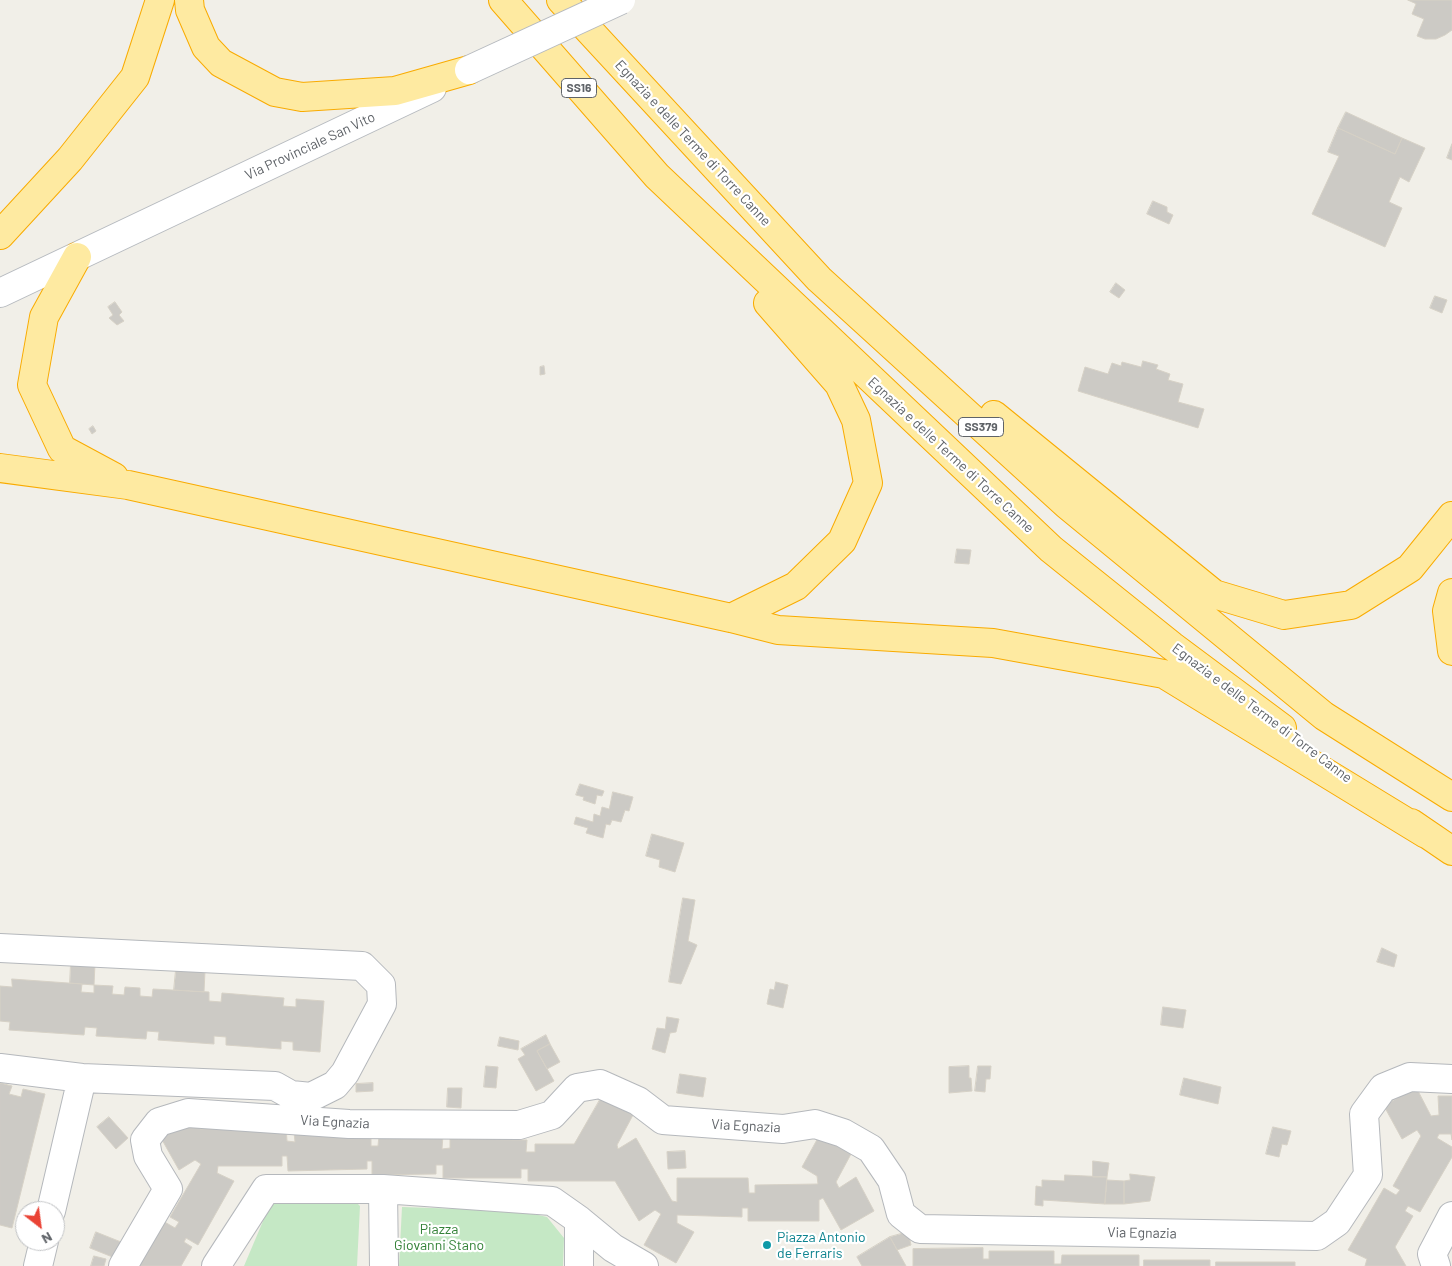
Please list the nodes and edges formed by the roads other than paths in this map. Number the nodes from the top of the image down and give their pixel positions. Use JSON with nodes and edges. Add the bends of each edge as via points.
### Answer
{"nodes":[{"id":1,"x":160,"y":0,"type":"edge"},
{"id":2,"x":189,"y":0,"type":"edge"},
{"id":3,"x":503,"y":0,"type":"edge"},
{"id":4,"x":561,"y":0,"type":"edge"},
{"id":5,"x":621,"y":0,"type":"edge"},
{"id":6,"x":469,"y":70,"type":"junction"},
{"id":7,"x":656,"y":176,"type":"junction"},
{"id":8,"x":0,"y":236,"type":"edge"},
{"id":9,"x":77,"y":257,"type":"junction"},
{"id":10,"x":0,"y":293,"type":"edge"},
{"id":11,"x":948,"y":397,"type":"junction"},
{"id":12,"x":0,"y":468,"type":"edge"},
{"id":13,"x":128,"y":485,"type":"junction"},
{"id":14,"x":1452,"y":516,"type":"edge"},
{"id":15,"x":1452,"y":593,"type":"edge"},
{"id":16,"x":732,"y":618,"type":"junction"},
{"id":17,"x":1452,"y":652,"type":"edge"},
{"id":18,"x":1452,"y":797,"type":"edge"},
{"id":19,"x":1426,"y":834,"type":"junction"},
{"id":20,"x":1452,"y":851,"type":"edge"},
{"id":21,"x":0,"y":948,"type":"edge"},
{"id":22,"x":0,"y":1068,"type":"edge"},
{"id":23,"x":82,"y":1078,"type":"junction"},
{"id":24,"x":1452,"y":1079,"type":"edge"},
{"id":25,"x":383,"y":1189,"type":"junction"},
{"id":26,"x":53,"y":1201,"type":"edge"},
{"id":27,"x":1452,"y":1216,"type":"edge"},
{"id":28,"x":579,"y":1220,"type":"junction"},
{"id":29,"x":42,"y":1251,"type":"edge"},
{"id":30,"x":639,"y":1263,"type":"edge"},
{"id":31,"x":38,"y":1266,"type":"edge"},
{"id":32,"x":122,"y":1266,"type":"edge"},
{"id":33,"x":216,"y":1266,"type":"edge"},
{"id":34,"x":384,"y":1266,"type":"edge"},
{"id":35,"x":578,"y":1266,"type":"edge"},
{"id":36,"x":1436,"y":1266,"type":"edge"}],
"edges":[{"from":1,"to":8,"type":"highway","via":[[135,77],[70,159]]},
{"from":2,"to":6,"type":"highway","via":[[206,47],[221,63],[275,92],[302,97],[396,91]]},
{"from":3,"to":7,"type":"highway","name":"Egnazia e delle Terme di Torre Canne","number":"SS16"},
{"from":4,"to":11,"type":"highway","name":"Egnazia e delle Terme di Torre Canne","number":"SS379","via":[[819,279]]},
{"from":5,"to":6,"type":"street","name":"Via Provinciale San Vito","bridge":true},
{"from":6,"to":9,"type":"street","name":"Via Provinciale San Vito"},
{"from":7,"to":16,"type":"highway","via":[[839,384],[856,420],[868,483],[842,541],[796,586]]},
{"from":7,"to":19,"type":"highway","name":"Egnazia e delle Terme di Torre Canne","number":"SS379","via":[[1051,549],[1172,646]]},
{"from":9,"to":10,"type":"street","name":"Via Provinciale San Vito"},
{"from":9,"to":13,"type":"highway","via":[[44,317],[32,385],[62,449]]},
{"from":11,"to":14,"type":"highway","via":[[983,406],[1214,594],[1284,615],[1350,605],[1410,568]]},
{"from":11,"to":18,"type":"highway","name":"Egnazia e delle Terme di Torre Canne","number":"SS379","via":[[1067,505],[1324,716]]},
{"from":12,"to":13,"type":"highway"},
{"from":13,"to":16,"type":"highway"},
{"from":15,"to":17,"type":"highway","via":[[1447,611]]},
{"from":16,"to":19,"type":"highway","via":[[778,630],[993,643],[1164,674]]},
{"from":19,"to":20,"type":"highway","name":"Egnazia e delle Terme di Torre Canne","number":"SS379"},
{"from":21,"to":23,"type":"street","via":[[362,966],[381,985],[382,1004],[345,1073],[335,1085],[311,1096],[291,1095],[275,1086]]},
{"from":22,"to":23,"type":"street"},
{"from":23,"to":26,"type":"street"},
{"from":24,"to":32,"type":"street","name":"Via Egnazia","via":[[1410,1078],[1383,1088],[1364,1114],[1368,1175],[1337,1222],[1317,1236],[920,1229],[901,1214],[892,1180],[871,1149],[843,1133],[815,1124],[783,1129],[663,1120],[638,1101],[600,1084],[577,1088],[552,1115],[519,1125],[349,1124],[188,1113],[159,1122],[145,1140],[148,1156],[168,1190]]},
{"from":25,"to":28,"type":"street","via":[[552,1200]]},
{"from":25,"to":33,"type":"street","via":[[266,1189]]},
{"from":25,"to":34,"type":"street"},
{"from":27,"to":36,"type":"street","via":[[1432,1254]]},
{"from":28,"to":30,"type":"street","via":[[613,1248]]},
{"from":28,"to":35,"type":"street"},
{"from":29,"to":31,"type":"street"}]}
